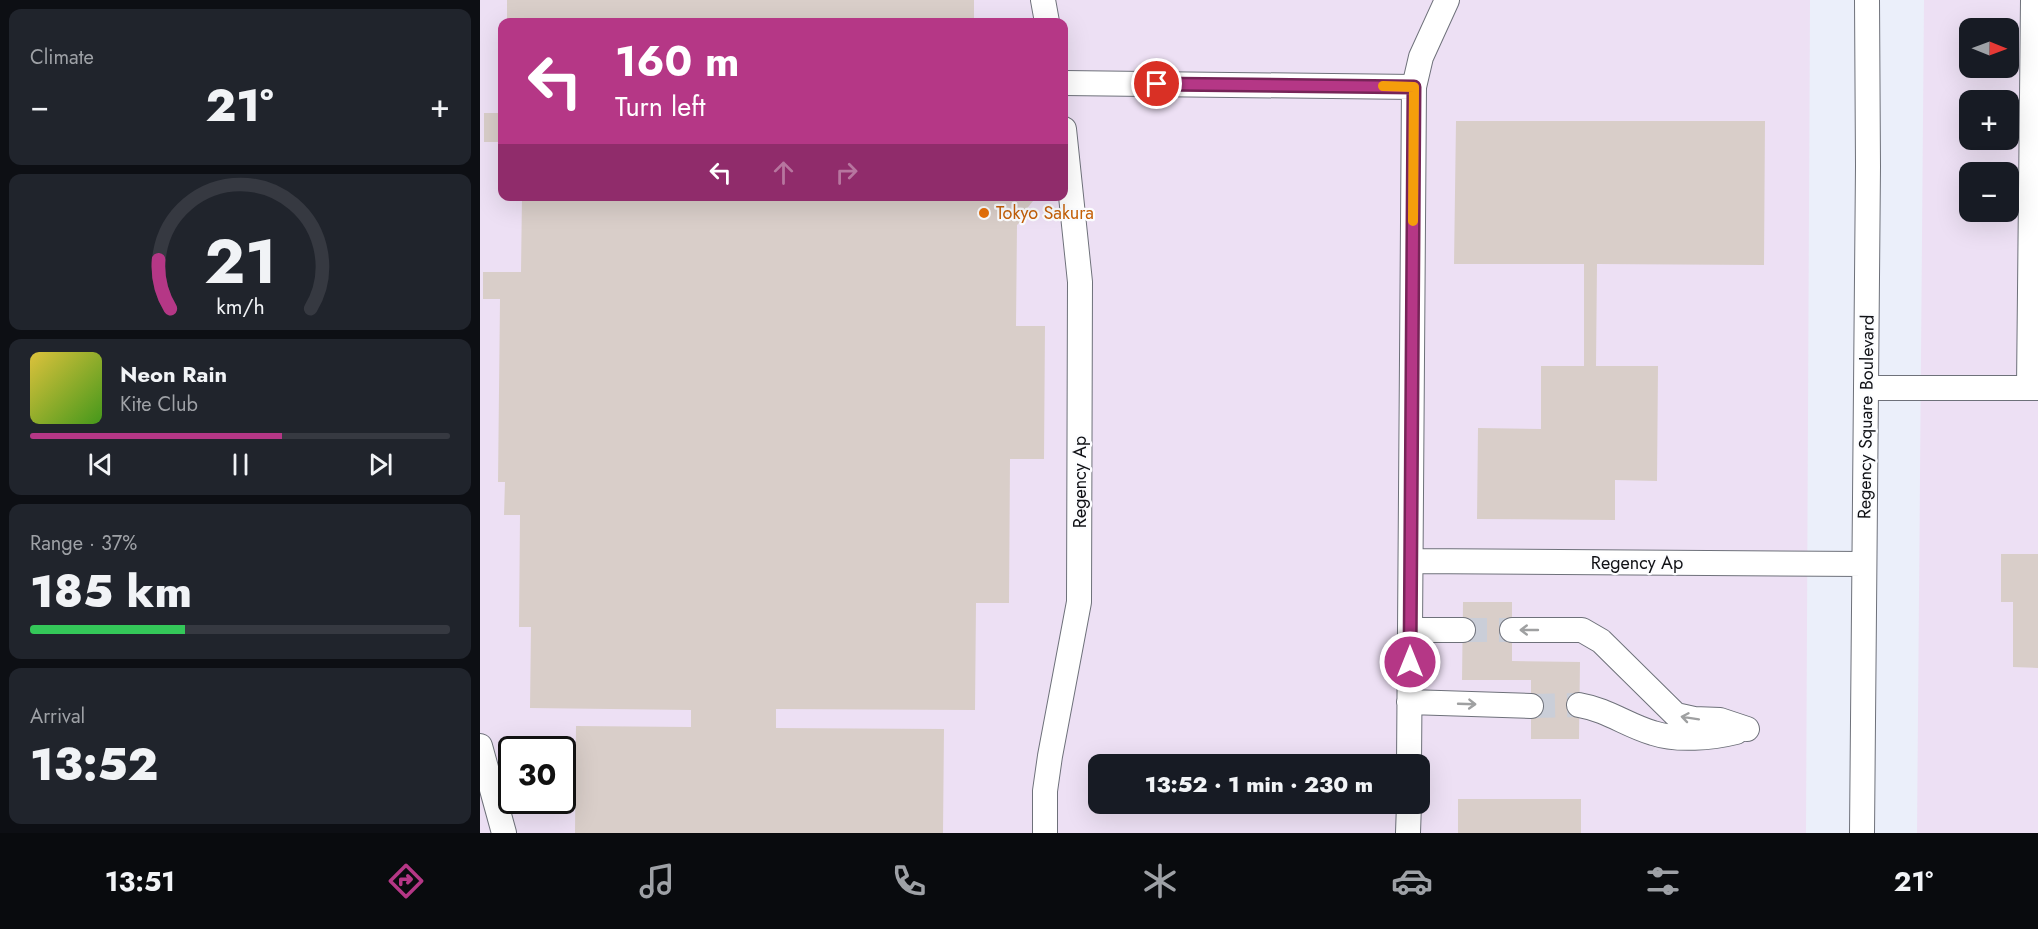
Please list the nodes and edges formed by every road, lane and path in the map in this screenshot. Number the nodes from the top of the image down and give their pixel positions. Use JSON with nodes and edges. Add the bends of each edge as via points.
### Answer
{"nodes":[{"id":1,"x":1043,"y":0,"type":"edge"},
{"id":2,"x":1447,"y":0,"type":"edge"},
{"id":3,"x":1867,"y":0,"type":"edge"},
{"id":4,"x":2033,"y":0,"type":"edge"},
{"id":5,"x":1046,"y":18,"type":"edge"},
{"id":6,"x":1068,"y":83,"type":"edge"},
{"id":7,"x":1414,"y":87,"type":"junction"},
{"id":8,"x":1068,"y":167,"type":"edge"},
{"id":9,"x":2034,"y":387,"type":"edge"},
{"id":10,"x":1866,"y":388,"type":"junction"},
{"id":11,"x":1411,"y":561,"type":"junction"},
{"id":12,"x":1864,"y":564,"type":"junction"},
{"id":13,"x":1410,"y":630,"type":"junction"},
{"id":14,"x":1462,"y":630,"type":"tunnel mouth"},
{"id":15,"x":1512,"y":630,"type":"tunnel mouth"},
{"id":16,"x":1409,"y":702,"type":"junction"},
{"id":17,"x":1579,"y":705,"type":"tunnel mouth"},
{"id":18,"x":1531,"y":706,"type":"tunnel mouth"},
{"id":19,"x":480,"y":746,"type":"edge"},
{"id":20,"x":1409,"y":754,"type":"edge"},
{"id":21,"x":1408,"y":814,"type":"edge"},
{"id":22,"x":504,"y":833,"type":"edge"},
{"id":23,"x":1045,"y":833,"type":"edge"},
{"id":24,"x":1408,"y":833,"type":"edge"},
{"id":25,"x":1862,"y":833,"type":"edge"}],
"edges":[{"from":1,"to":5,"type":"street"},
{"from":2,"to":7,"type":"street","via":[[1421,57]]},
{"from":3,"to":10,"type":"street","name":"Regency Square Boulevard"},
{"from":4,"to":9,"type":"street"},
{"from":6,"to":7,"type":"street"},
{"from":7,"to":11,"type":"street"},
{"from":8,"to":23,"type":"street","name":"Regency Ap","via":[[1080,282],[1079,602],[1045,791]]},
{"from":9,"to":10,"type":"street"},
{"from":10,"to":12,"type":"street","name":"Regency Square Boulevard"},
{"from":11,"to":12,"type":"street","name":"Regency Ap"},
{"from":11,"to":13,"type":"street"},
{"from":12,"to":25,"type":"street","name":"Regency Square Boulevard"},
{"from":13,"to":14,"type":"street"},
{"from":13,"to":16,"type":"street"},
{"from":17,"to":15,"type":"street","one_way":true,"via":[[1601,709],[1653,734],[1673,737],[1720,736],[1747,729],[1720,720],[1676,715],[1602,641],[1582,630]]},
{"from":16,"to":18,"type":"street","one_way":true},
{"from":16,"to":20,"type":"street"},
{"from":19,"to":22,"type":"street"},
{"from":21,"to":24,"type":"street"}]}
